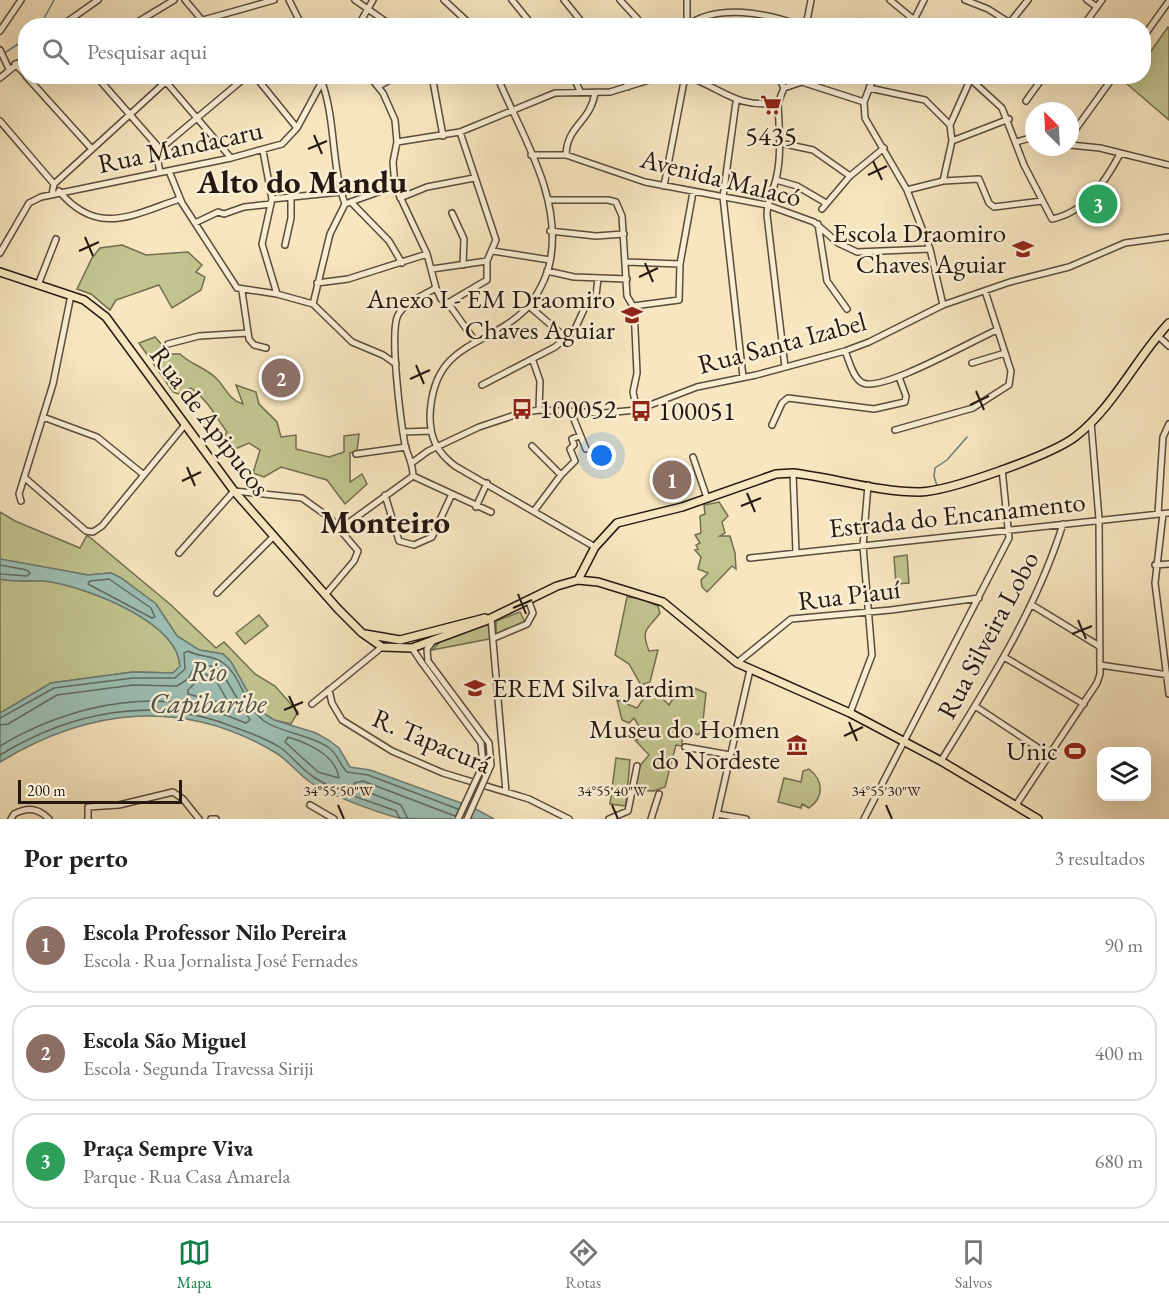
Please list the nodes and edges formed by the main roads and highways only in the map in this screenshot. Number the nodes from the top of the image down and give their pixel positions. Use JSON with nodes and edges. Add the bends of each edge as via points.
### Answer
{"nodes":[{"id":1,"x":0,"y":272,"type":"edge"},
{"id":2,"x":1169,"y":324,"type":"edge"},
{"id":3,"x":578,"y":580,"type":"junction"},
{"id":4,"x":491,"y":618,"type":"junction"},
{"id":5,"x":446,"y":627,"type":"junction"},
{"id":6,"x":362,"y":633,"type":"junction"},
{"id":7,"x":412,"y":648,"type":"junction"},
{"id":8,"x":1038,"y":819,"type":"edge"}],
"edges":[{"from":1,"to":6,"type":"main road","name":"Rua de Apipucos","via":[[71,295],[106,317],[234,491]]},
{"from":2,"to":3,"type":"main road","via":[[1091,422],[1058,447],[1002,469],[923,492],[777,474],[617,523],[596,547]]},
{"from":3,"to":4,"type":"main road"},
{"from":3,"to":8,"type":"main road","via":[[598,582],[663,602],[737,663],[850,713]]},
{"from":4,"to":5,"type":"main road"},
{"from":4,"to":7,"type":"main road"},
{"from":5,"to":6,"type":"main road","via":[[400,640]]},
{"from":5,"to":7,"type":"main road"},
{"from":6,"to":7,"type":"main road","name":"Rua de Apipucos","via":[[382,646]]}]}
